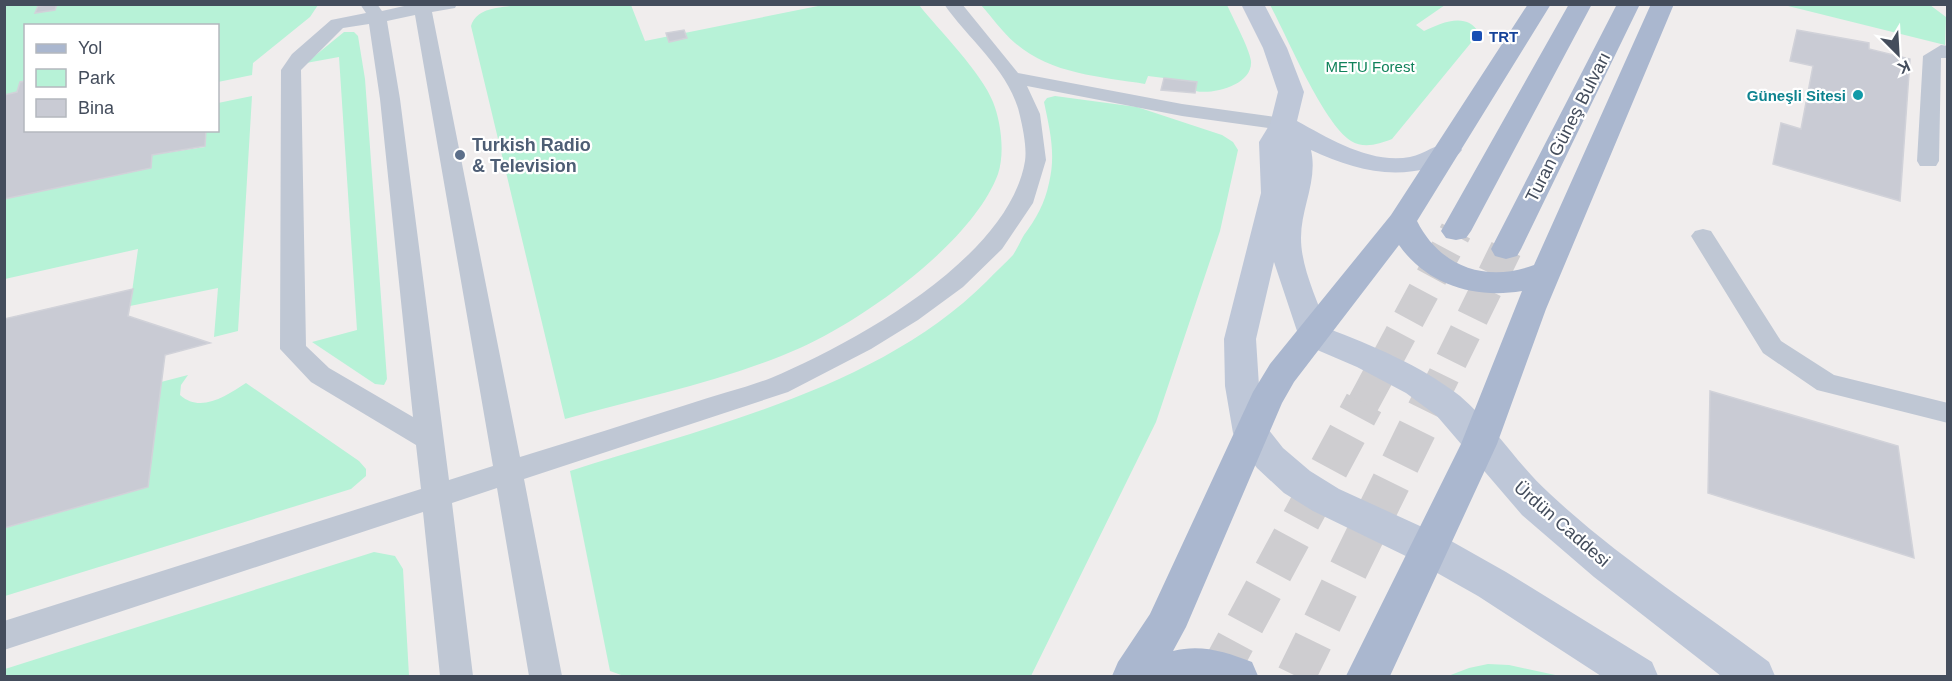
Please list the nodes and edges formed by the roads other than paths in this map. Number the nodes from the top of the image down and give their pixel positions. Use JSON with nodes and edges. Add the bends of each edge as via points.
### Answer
{"nodes":[{"id":1,"x":449,"y":4,"type":"edge"},
{"id":2,"x":952,"y":4,"type":"edge"},
{"id":3,"x":1252,"y":4,"type":"edge"},
{"id":4,"x":1540,"y":4,"type":"edge"},
{"id":5,"x":1581,"y":4,"type":"edge"},
{"id":6,"x":1629,"y":4,"type":"edge"},
{"id":7,"x":1663,"y":4,"type":"edge"},
{"id":8,"x":423,"y":7,"type":"edge"},
{"id":9,"x":373,"y":11,"type":"edge"},
{"id":10,"x":1947,"y":52,"type":"edge"},
{"id":11,"x":1015,"y":78,"type":"junction"},
{"id":12,"x":1283,"y":124,"type":"junction"},
{"id":13,"x":1449,"y":150,"type":"junction"},
{"id":14,"x":1928,"y":162,"type":"dead end"},
{"id":15,"x":1402,"y":221,"type":"junction"},
{"id":16,"x":1456,"y":231,"type":"tunnel mouth"},
{"id":17,"x":1703,"y":236,"type":"dead end"},
{"id":18,"x":1506,"y":249,"type":"tunnel mouth"},
{"id":19,"x":1546,"y":272,"type":"junction"},
{"id":20,"x":1313,"y":335,"type":"junction"},
{"id":21,"x":1947,"y":413,"type":"edge"},
{"id":22,"x":1251,"y":433,"type":"junction"},
{"id":23,"x":431,"y":440,"type":"junction"},
{"id":24,"x":1479,"y":444,"type":"junction"},
{"id":25,"x":509,"y":473,"type":"junction"},
{"id":26,"x":438,"y":496,"type":"junction"},
{"id":27,"x":1430,"y":549,"type":"junction"},
{"id":28,"x":4,"y":636,"type":"edge"},
{"id":29,"x":457,"y":676,"type":"edge"},
{"id":30,"x":546,"y":676,"type":"edge"},
{"id":31,"x":1133,"y":676,"type":"edge"},
{"id":32,"x":1156,"y":676,"type":"edge"},
{"id":33,"x":1237,"y":676,"type":"edge"},
{"id":34,"x":1368,"y":676,"type":"edge"},
{"id":35,"x":1637,"y":676,"type":"edge"},
{"id":36,"x":1754,"y":676,"type":"edge"}],
"edges":[{"from":1,"to":8,"type":"lane"},
{"from":2,"to":11,"type":"lane"},
{"from":3,"to":12,"type":"street","via":[[1275,48],[1291,92]]},
{"from":4,"to":13,"type":"main road"},
{"from":5,"to":16,"type":"main road"},
{"from":6,"to":18,"type":"main road","name":"Turan Güneş Bulvarı"},
{"from":7,"to":19,"type":"main road"},
{"from":8,"to":9,"type":"lane"},
{"from":8,"to":25,"type":"lane"},
{"from":9,"to":23,"type":"lane","via":[[390,99]]},
{"from":9,"to":23,"type":"lane","via":[[337,24],[291,70],[291,335],[293,349],[320,375]]},
{"from":10,"to":14,"type":"lane","via":[[1932,56]]},
{"from":11,"to":12,"type":"lane","via":[[1182,110]]},
{"from":11,"to":25,"type":"lane","via":[[1031,116],[1036,144],[1028,191],[1010,226],[938,295],[842,356],[779,385]]},
{"from":12,"to":13,"type":"street","via":[[1317,144],[1370,163],[1415,166]]},
{"from":12,"to":20,"type":"street","via":[[1297,148],[1301,167],[1286,235],[1287,256]]},
{"from":12,"to":22,"type":"street","via":[[1272,142],[1275,193],[1240,339],[1242,386]]},
{"from":13,"to":15,"type":"main road"},
{"from":15,"to":19,"type":"main road","via":[[1409,241],[1423,258],[1458,277],[1503,284],[1527,282]]},
{"from":15,"to":20,"type":"main road"},
{"from":17,"to":21,"type":"lane","via":[[1772,347],[1826,383]]},
{"from":19,"to":24,"type":"main road"},
{"from":20,"to":22,"type":"main road","via":[[1282,373]]},
{"from":20,"to":24,"type":"street","name":"Ürdün Caddesi","via":[[1418,384],[1449,407]]},
{"from":22,"to":27,"type":"street","via":[[1270,458],[1298,482],[1326,500]]},
{"from":22,"to":31,"type":"main road","via":[[1165,627]]},
{"from":23,"to":26,"type":"lane"},
{"from":24,"to":27,"type":"main road"},
{"from":24,"to":36,"type":"street","name":"Ürdün Caddesi","via":[[1535,504]]},
{"from":25,"to":26,"type":"lane"},
{"from":25,"to":30,"type":"lane"},
{"from":26,"to":28,"type":"lane"},
{"from":26,"to":29,"type":"lane"},
{"from":27,"to":34,"type":"main road"},
{"from":27,"to":35,"type":"street","via":[[1534,609]]},
{"from":32,"to":33,"type":"main road","via":[[1180,667],[1204,667]]}]}
